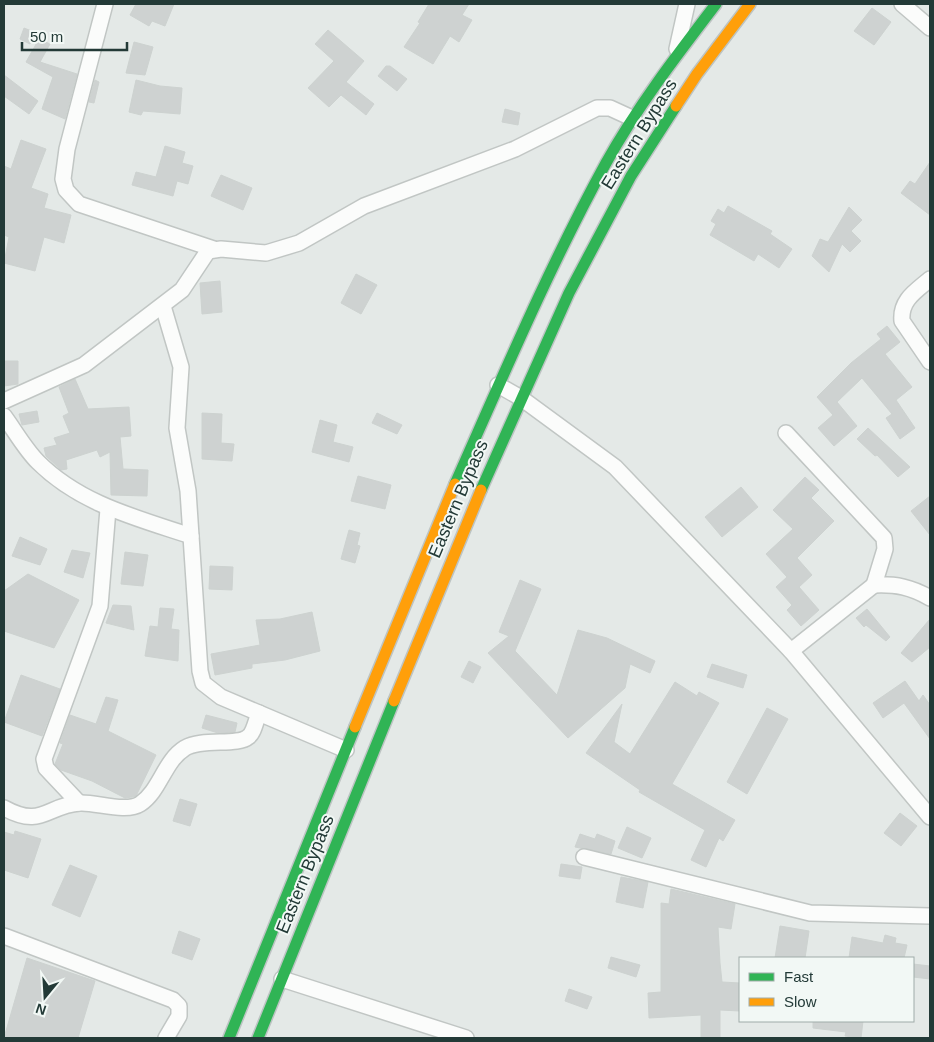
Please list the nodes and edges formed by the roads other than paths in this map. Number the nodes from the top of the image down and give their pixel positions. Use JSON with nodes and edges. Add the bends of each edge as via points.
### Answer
{"nodes":[{"id":1,"x":104,"y":4,"type":"edge"},
{"id":2,"x":687,"y":4,"type":"edge"},
{"id":3,"x":716,"y":4,"type":"edge"},
{"id":4,"x":750,"y":4,"type":"edge"},
{"id":5,"x":902,"y":4,"type":"edge"},
{"id":6,"x":930,"y":28,"type":"edge"},
{"id":7,"x":674,"y":59,"type":"junction"},
{"id":8,"x":634,"y":118,"type":"junction"},
{"id":9,"x":214,"y":249,"type":"junction"},
{"id":10,"x":930,"y":279,"type":"edge"},
{"id":11,"x":162,"y":306,"type":"junction"},
{"id":12,"x":930,"y":362,"type":"edge"},
{"id":13,"x":498,"y":385,"type":"junction"},
{"id":14,"x":521,"y":398,"type":"junction"},
{"id":15,"x":4,"y":401,"type":"edge"},
{"id":16,"x":4,"y":416,"type":"edge"},
{"id":17,"x":786,"y":433,"type":"dead end"},
{"id":18,"x":108,"y":509,"type":"junction"},
{"id":19,"x":191,"y":536,"type":"junction"},
{"id":20,"x":874,"y":585,"type":"junction"},
{"id":21,"x":930,"y":598,"type":"edge"},
{"id":22,"x":791,"y":651,"type":"junction"},
{"id":23,"x":259,"y":713,"type":"junction"},
{"id":24,"x":346,"y":750,"type":"junction"},
{"id":25,"x":79,"y":803,"type":"junction"},
{"id":26,"x":4,"y":808,"type":"edge"},
{"id":27,"x":930,"y":817,"type":"edge"},
{"id":28,"x":584,"y":857,"type":"dead end"},
{"id":29,"x":930,"y":916,"type":"edge"},
{"id":30,"x":4,"y":936,"type":"edge"},
{"id":31,"x":282,"y":980,"type":"junction"},
{"id":32,"x":166,"y":1038,"type":"edge"},
{"id":33,"x":229,"y":1038,"type":"edge"},
{"id":34,"x":258,"y":1038,"type":"edge"},
{"id":35,"x":466,"y":1038,"type":"edge"}],
"edges":[{"from":1,"to":9,"type":"street","via":[[67,149],[63,179],[66,190],[80,204]]},
{"from":2,"to":7,"type":"street"},
{"from":3,"to":7,"type":"main road","name":"Eastern Bypass"},
{"from":4,"to":14,"type":"main road","name":"Eastern Bypass","via":[[697,74],[631,176],[569,293]]},
{"from":5,"to":6,"type":"street"},
{"from":7,"to":8,"type":"main road","name":"Eastern Bypass"},
{"from":8,"to":9,"type":"street","via":[[610,108],[597,108],[515,149],[364,206],[299,242],[266,253]]},
{"from":8,"to":13,"type":"main road","name":"Eastern Bypass","via":[[607,162],[544,283]]},
{"from":9,"to":11,"type":"street","via":[[208,251],[182,290]]},
{"from":10,"to":12,"type":"street","via":[[908,297],[902,314],[902,320]]},
{"from":11,"to":15,"type":"street","via":[[84,365]]},
{"from":11,"to":19,"type":"street","via":[[181,366],[177,428],[188,491]]},
{"from":13,"to":14,"type":"street"},
{"from":13,"to":24,"type":"main road","name":"Eastern Bypass"},
{"from":14,"to":22,"type":"street","via":[[615,467]]},
{"from":14,"to":31,"type":"main road","name":"Eastern Bypass","via":[[461,535]]},
{"from":16,"to":18,"type":"street","via":[[37,462],[74,491]]},
{"from":17,"to":20,"type":"street","via":[[884,538],[885,549]]},
{"from":18,"to":19,"type":"street"},
{"from":18,"to":25,"type":"street","via":[[100,606],[44,759],[46,768]]},
{"from":19,"to":23,"type":"street","via":[[203,683],[221,697]]},
{"from":20,"to":21,"type":"street","via":[[895,584],[914,588]]},
{"from":20,"to":22,"type":"street"},
{"from":22,"to":27,"type":"street"},
{"from":23,"to":24,"type":"street"},
{"from":23,"to":25,"type":"street","via":[[250,737],[185,748],[172,760],[138,806]]},
{"from":24,"to":33,"type":"main road","name":"Eastern Bypass"},
{"from":25,"to":26,"type":"street","via":[[41,817],[28,817]]},
{"from":28,"to":29,"type":"street","via":[[810,913]]},
{"from":30,"to":32,"type":"street","via":[[174,1000],[179,1006],[178,1016]]},
{"from":31,"to":34,"type":"main road","name":"Eastern Bypass"},
{"from":31,"to":35,"type":"street"}]}
